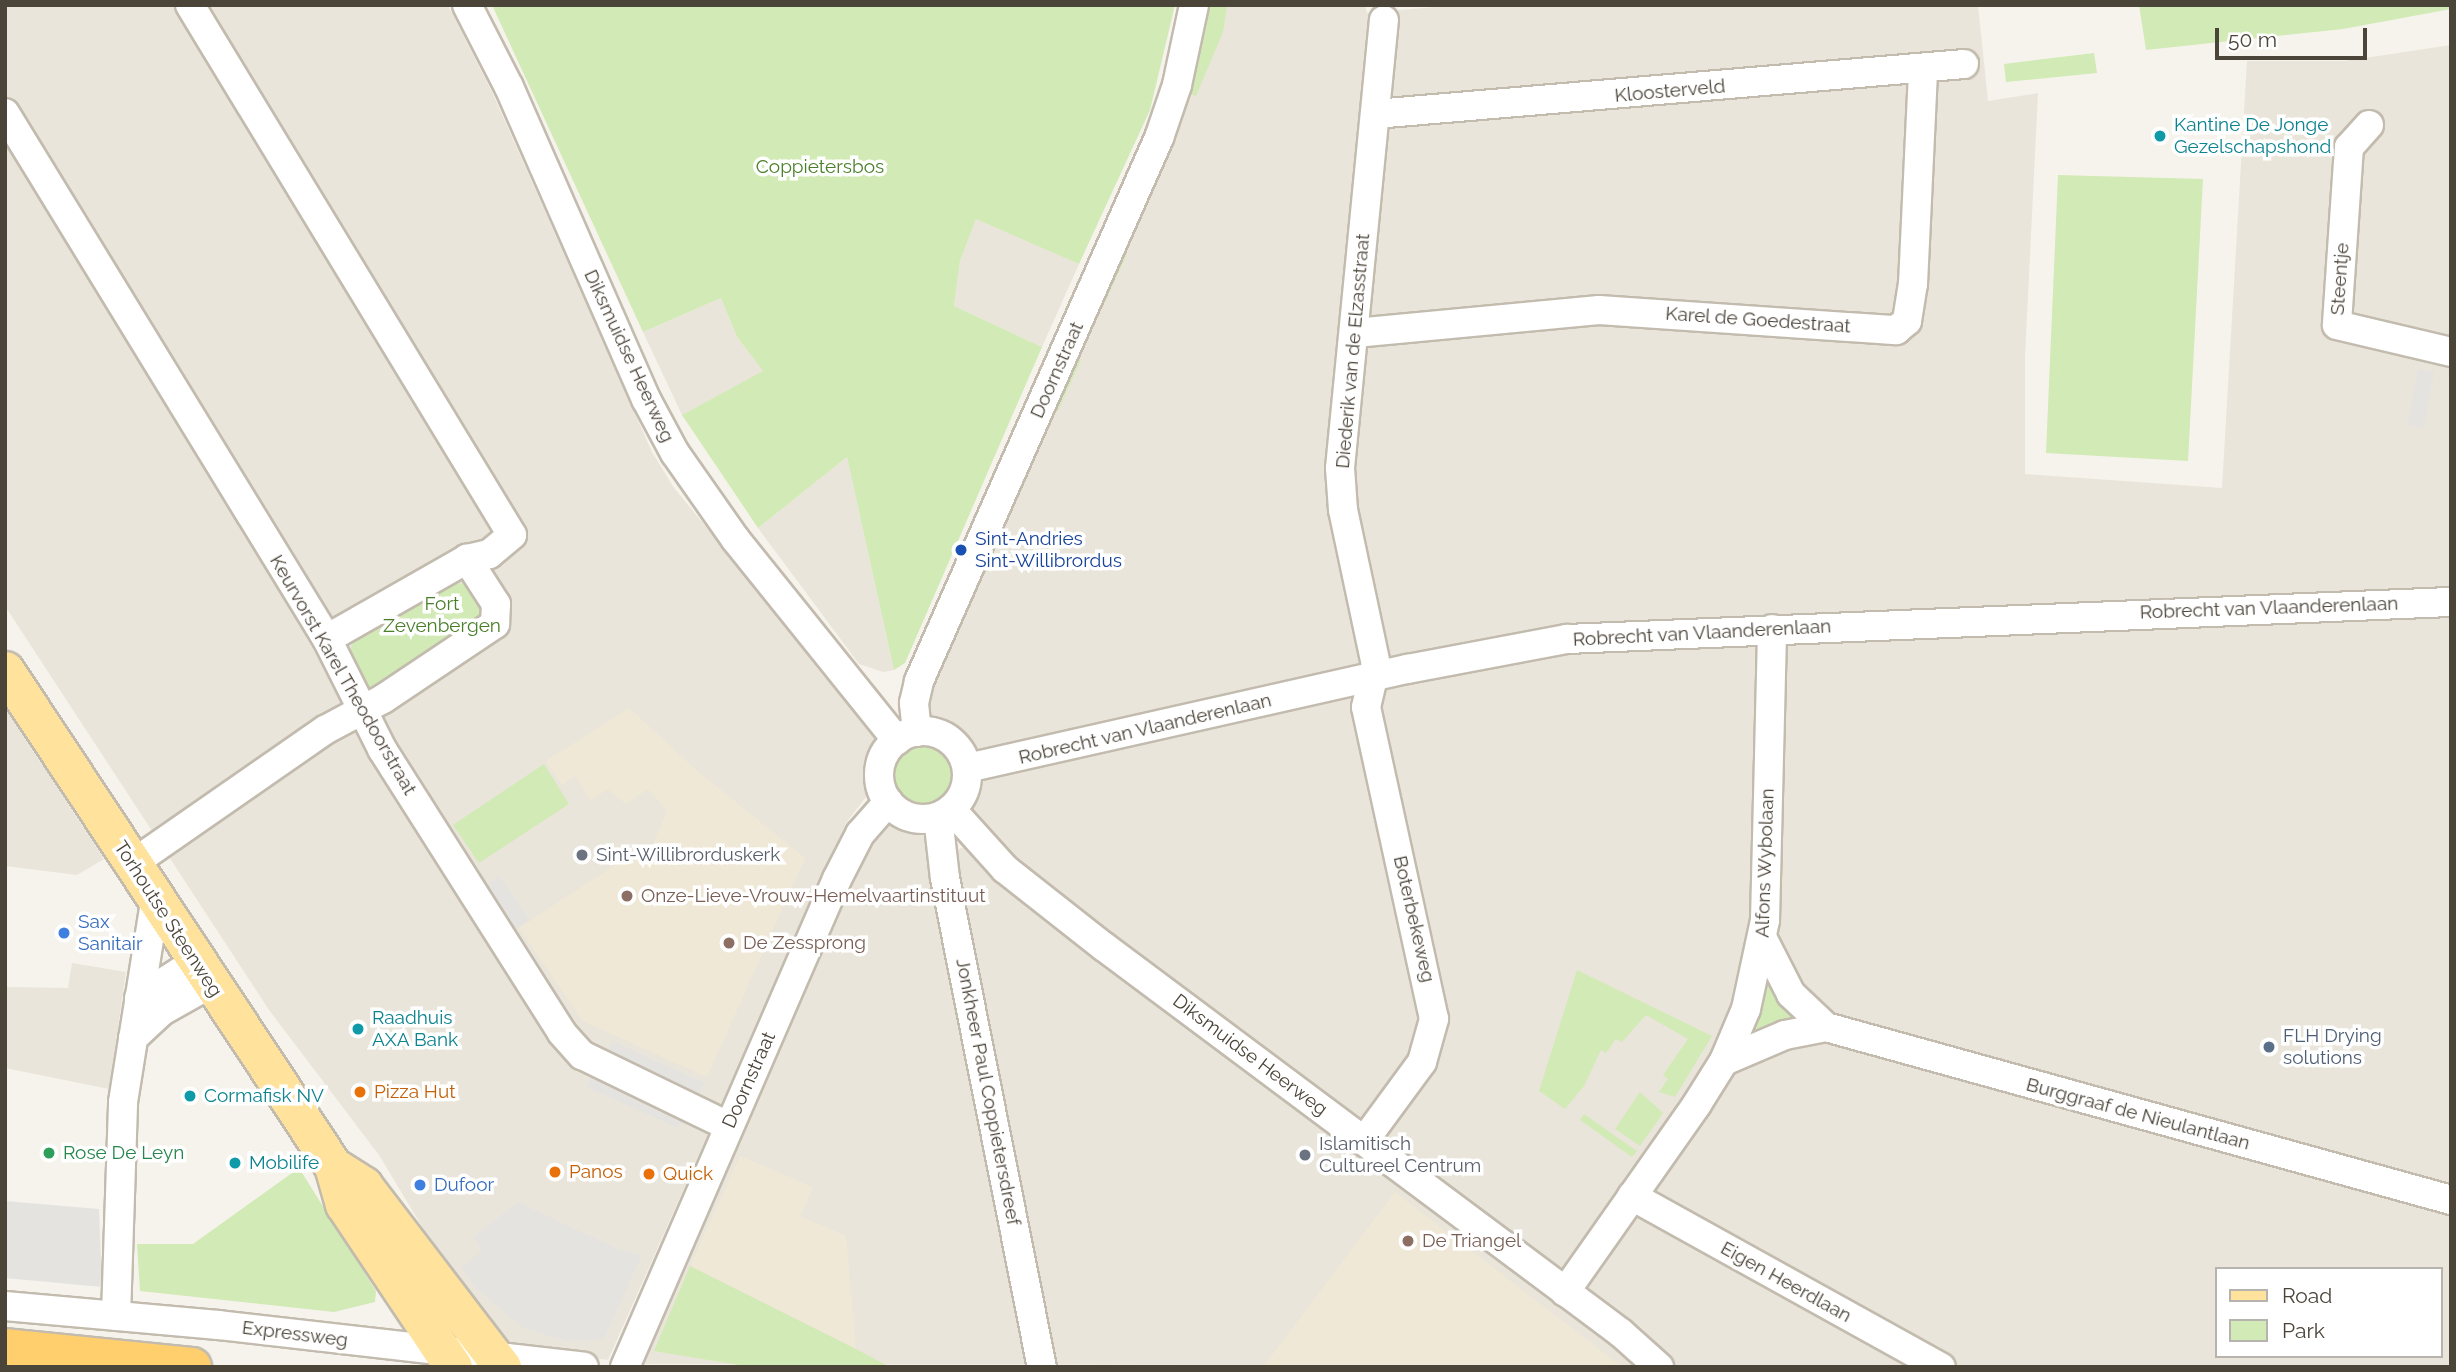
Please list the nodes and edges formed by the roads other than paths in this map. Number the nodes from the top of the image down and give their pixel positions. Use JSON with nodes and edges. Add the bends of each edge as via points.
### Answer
{"nodes":[{"id":1,"x":190,"y":5,"type":"edge"},
{"id":2,"x":467,"y":5,"type":"edge"},
{"id":3,"x":1194,"y":5,"type":"edge"},
{"id":4,"x":1384,"y":20,"type":"dead end"},
{"id":5,"x":1964,"y":64,"type":"dead end"},
{"id":6,"x":1923,"y":69,"type":"junction"},
{"id":7,"x":5,"y":113,"type":"edge"},
{"id":8,"x":1375,"y":114,"type":"junction"},
{"id":9,"x":2369,"y":125,"type":"dead end"},
{"id":10,"x":1355,"y":333,"type":"junction"},
{"id":11,"x":2451,"y":352,"type":"edge"},
{"id":12,"x":467,"y":559,"type":"junction"},
{"id":13,"x":2451,"y":602,"type":"edge"},
{"id":14,"x":1772,"y":629,"type":"junction"},
{"id":15,"x":327,"y":639,"type":"junction"},
{"id":16,"x":5,"y":670,"type":"edge"},
{"id":17,"x":1370,"y":678,"type":"junction"},
{"id":18,"x":360,"y":710,"type":"junction"},
{"id":19,"x":907,"y":736,"type":"junction"},
{"id":20,"x":967,"y":768,"type":"junction"},
{"id":21,"x":888,"y":802,"type":"junction"},
{"id":22,"x":944,"y":813,"type":"junction"},
{"id":23,"x":132,"y":864,"type":"junction"},
{"id":24,"x":155,"y":902,"type":"junction"},
{"id":25,"x":1763,"y":939,"type":"junction"},
{"id":26,"x":203,"y":973,"type":"junction"},
{"id":27,"x":139,"y":998,"type":"junction"},
{"id":28,"x":1826,"y":1027,"type":"junction"},
{"id":29,"x":133,"y":1038,"type":"junction"},
{"id":30,"x":1724,"y":1061,"type":"junction"},
{"id":31,"x":728,"y":1126,"type":"junction"},
{"id":32,"x":1364,"y":1142,"type":"junction"},
{"id":33,"x":334,"y":1166,"type":"junction"},
{"id":34,"x":1632,"y":1196,"type":"junction"},
{"id":35,"x":2451,"y":1200,"type":"edge"},
{"id":36,"x":1565,"y":1292,"type":"junction"},
{"id":37,"x":5,"y":1306,"type":"edge"},
{"id":38,"x":116,"y":1316,"type":"junction"},
{"id":39,"x":5,"y":1348,"type":"edge"},
{"id":40,"x":449,"y":1360,"type":"edge"},
{"id":41,"x":500,"y":1363,"type":"edge"},
{"id":42,"x":192,"y":1367,"type":"edge"},
{"id":43,"x":584,"y":1367,"type":"edge"},
{"id":44,"x":625,"y":1367,"type":"edge"},
{"id":45,"x":1042,"y":1367,"type":"edge"},
{"id":46,"x":1658,"y":1367,"type":"edge"},
{"id":47,"x":1941,"y":1367,"type":"edge"}],
"edges":[{"from":1,"to":12,"type":"street","via":[[512,535],[489,554]]},
{"from":2,"to":19,"type":"street","name":"Diksmuidse Heerweg","via":[[509,87],[646,399],[675,453],[736,540]]},
{"from":3,"to":19,"type":"street","name":"Doornstraat","via":[[1177,85],[1159,138],[919,681]]},
{"from":4,"to":8,"type":"street","name":"Diederik van de Elzasstraat"},
{"from":5,"to":6,"type":"street","name":"Kloosterveld"},
{"from":6,"to":8,"type":"street","name":"Kloosterveld"},
{"from":6,"to":10,"type":"street","name":"Karel de Goedestraat","via":[[1913,284],[1907,321],[1896,330],[1599,310]]},
{"from":7,"to":15,"type":"street","name":"Keurvorst Karel Theodoorstraat"},
{"from":8,"to":10,"type":"street","name":"Diederik van de Elzasstraat"},
{"from":9,"to":11,"type":"street","name":"Steentje","via":[[2349,147],[2337,325]]},
{"from":10,"to":17,"type":"street","name":"Diederik van de Elzasstraat","via":[[1340,468],[1343,510],[1376,665]]},
{"from":12,"to":15,"type":"street"},
{"from":12,"to":18,"type":"street","via":[[496,604],[495,624]]},
{"from":13,"to":14,"type":"street","name":"Robrecht van Vlaanderenlaan"},
{"from":14,"to":17,"type":"street","name":"Robrecht van Vlaanderenlaan","via":[[1567,639]]},
{"from":14,"to":25,"type":"street","name":"Alfons Wybolaan"},
{"from":15,"to":18,"type":"street","name":"Keurvorst Karel Theodoorstraat"},
{"from":16,"to":23,"type":"main road","name":"Torhoutse Steenweg"},
{"from":17,"to":20,"type":"street","name":"Robrecht van Vlaanderenlaan"},
{"from":17,"to":32,"type":"street","name":"Boterbekeweg","via":[[1366,707],[1434,1019],[1422,1062]]},
{"from":18,"to":23,"type":"street","via":[[330,726]]},
{"from":18,"to":31,"type":"street","name":"Keurvorst Karel Theodoorstraat","via":[[572,1047]]},
{"from":19,"to":20,"type":"street","via":[[944,736],[962,755]]},
{"from":19,"to":21,"type":"street","via":[[881,762],[879,776]]},
{"from":20,"to":22,"type":"street","via":[[964,793]]},
{"from":21,"to":22,"type":"street","via":[[911,818]]},
{"from":21,"to":31,"type":"street","name":"Doornstraat","via":[[869,821],[851,851]]},
{"from":22,"to":32,"type":"street","name":"Diksmuidse Heerweg","via":[[1005,869]]},
{"from":22,"to":45,"type":"street","name":"Jonkheer Paul Coppietersdreef","via":[[945,878]]},
{"from":23,"to":24,"type":"main road","name":"Torhoutse Steenweg"},
{"from":24,"to":26,"type":"main road","name":"Torhoutse Steenweg"},
{"from":24,"to":27,"type":"street"},
{"from":25,"to":28,"type":"street","name":"Burggraaf de Nieulantlaan","via":[[1791,994]]},
{"from":25,"to":30,"type":"street","name":"Alfons Wybolaan","via":[[1746,1009]]},
{"from":26,"to":27,"type":"street"},
{"from":26,"to":29,"type":"street"},
{"from":26,"to":33,"type":"main road","name":"Torhoutse Steenweg"},
{"from":27,"to":29,"type":"street"},
{"from":28,"to":30,"type":"street","name":"Burggraaf de Nieulantlaan","via":[[1785,1035]]},
{"from":28,"to":35,"type":"street","name":"Burggraaf de Nieulantlaan"},
{"from":29,"to":38,"type":"street","via":[[123,1102]]},
{"from":30,"to":34,"type":"street","name":"Alfons Wybolaan"},
{"from":31,"to":44,"type":"street","name":"Doornstraat"},
{"from":32,"to":36,"type":"street","name":"Diksmuidse Heerweg"},
{"from":33,"to":40,"type":"main road","name":"Torhoutse Steenweg","via":[[344,1204]]},
{"from":33,"to":41,"type":"main road","name":"Torhoutse Steenweg","via":[[363,1185]]},
{"from":34,"to":36,"type":"street","name":"Alfons Wybolaan"},
{"from":34,"to":47,"type":"street","name":"Eigen Heerdlaan"},
{"from":36,"to":46,"type":"street","name":"Diksmuidse Heerweg"},
{"from":37,"to":38,"type":"street","name":"Expressweg"},
{"from":38,"to":40,"type":"street","name":"Expressweg"},
{"from":39,"to":42,"type":"highway"},
{"from":40,"to":41,"type":"street","name":"Expressweg"},
{"from":41,"to":43,"type":"street","name":"Expressweg"}]}
